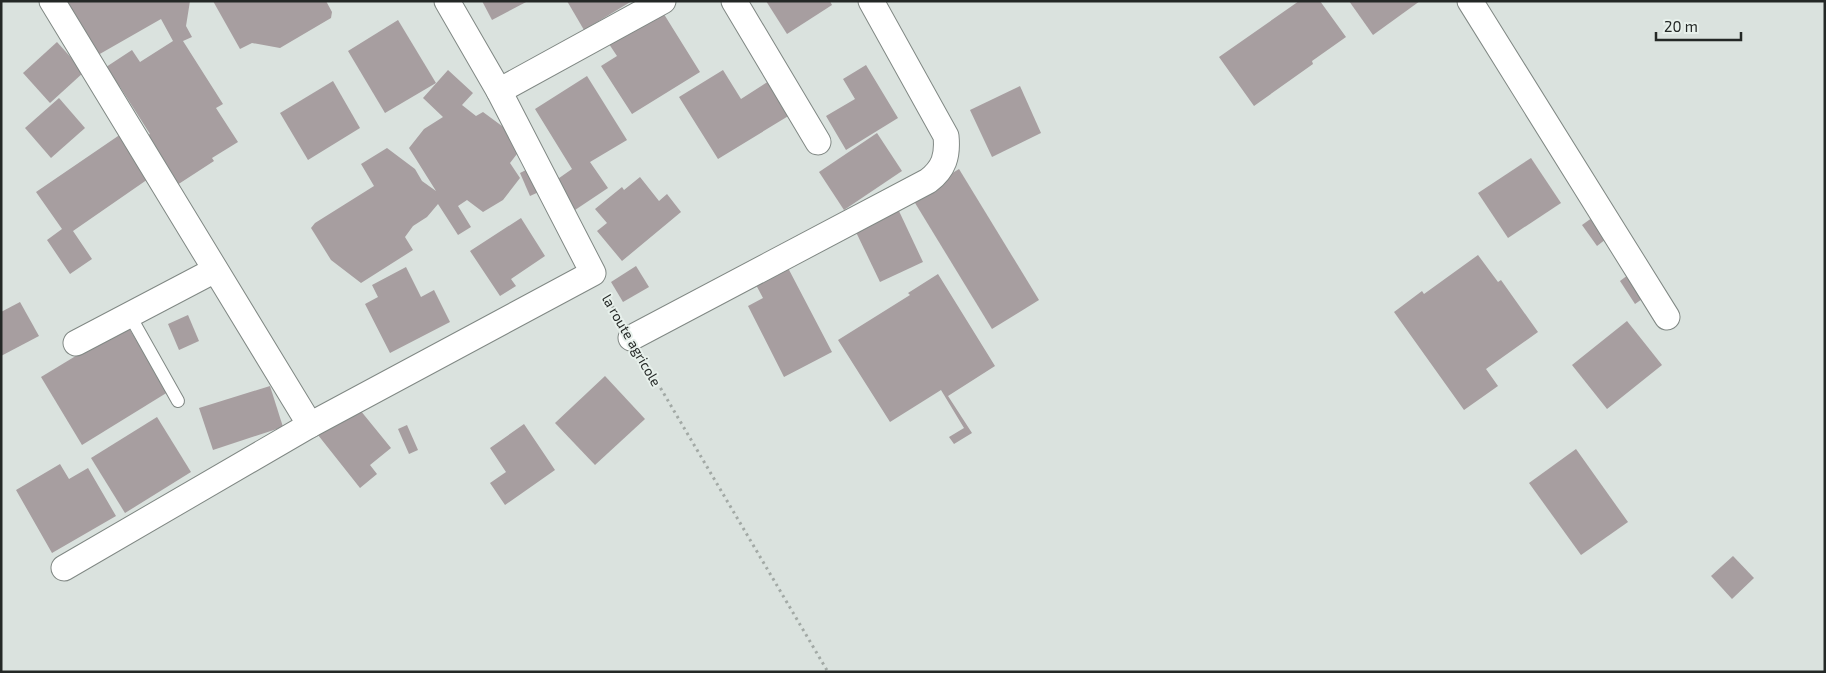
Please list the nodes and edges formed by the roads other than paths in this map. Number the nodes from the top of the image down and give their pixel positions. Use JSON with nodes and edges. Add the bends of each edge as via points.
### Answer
{"nodes":[{"id":1,"x":52,"y":1,"type":"edge"},
{"id":2,"x":447,"y":1,"type":"edge"},
{"id":3,"x":663,"y":1,"type":"edge"},
{"id":4,"x":734,"y":1,"type":"edge"},
{"id":5,"x":871,"y":1,"type":"edge"},
{"id":6,"x":1470,"y":1,"type":"edge"},
{"id":7,"x":500,"y":91,"type":"junction"},
{"id":8,"x":818,"y":142,"type":"dead end"},
{"id":9,"x":216,"y":270,"type":"junction"},
{"id":10,"x":129,"y":314,"type":"junction"},
{"id":11,"x":1667,"y":317,"type":"dead end"},
{"id":12,"x":630,"y":338,"type":"road end"},
{"id":13,"x":76,"y":343,"type":"dead end"},
{"id":14,"x":178,"y":401,"type":"dead end"},
{"id":15,"x":310,"y":425,"type":"junction"},
{"id":16,"x":64,"y":568,"type":"dead end"}],
"edges":[{"from":1,"to":9,"type":"street"},
{"from":2,"to":7,"type":"street"},
{"from":3,"to":7,"type":"street"},
{"from":4,"to":8,"type":"street"},
{"from":5,"to":12,"type":"street","via":[[946,136],[947,147],[941,168],[928,181]]},
{"from":6,"to":11,"type":"street"},
{"from":7,"to":15,"type":"street","via":[[593,273]]},
{"from":9,"to":10,"type":"street"},
{"from":9,"to":15,"type":"street"},
{"from":10,"to":13,"type":"street"},
{"from":10,"to":14,"type":"lane"},
{"from":15,"to":16,"type":"street"}]}
